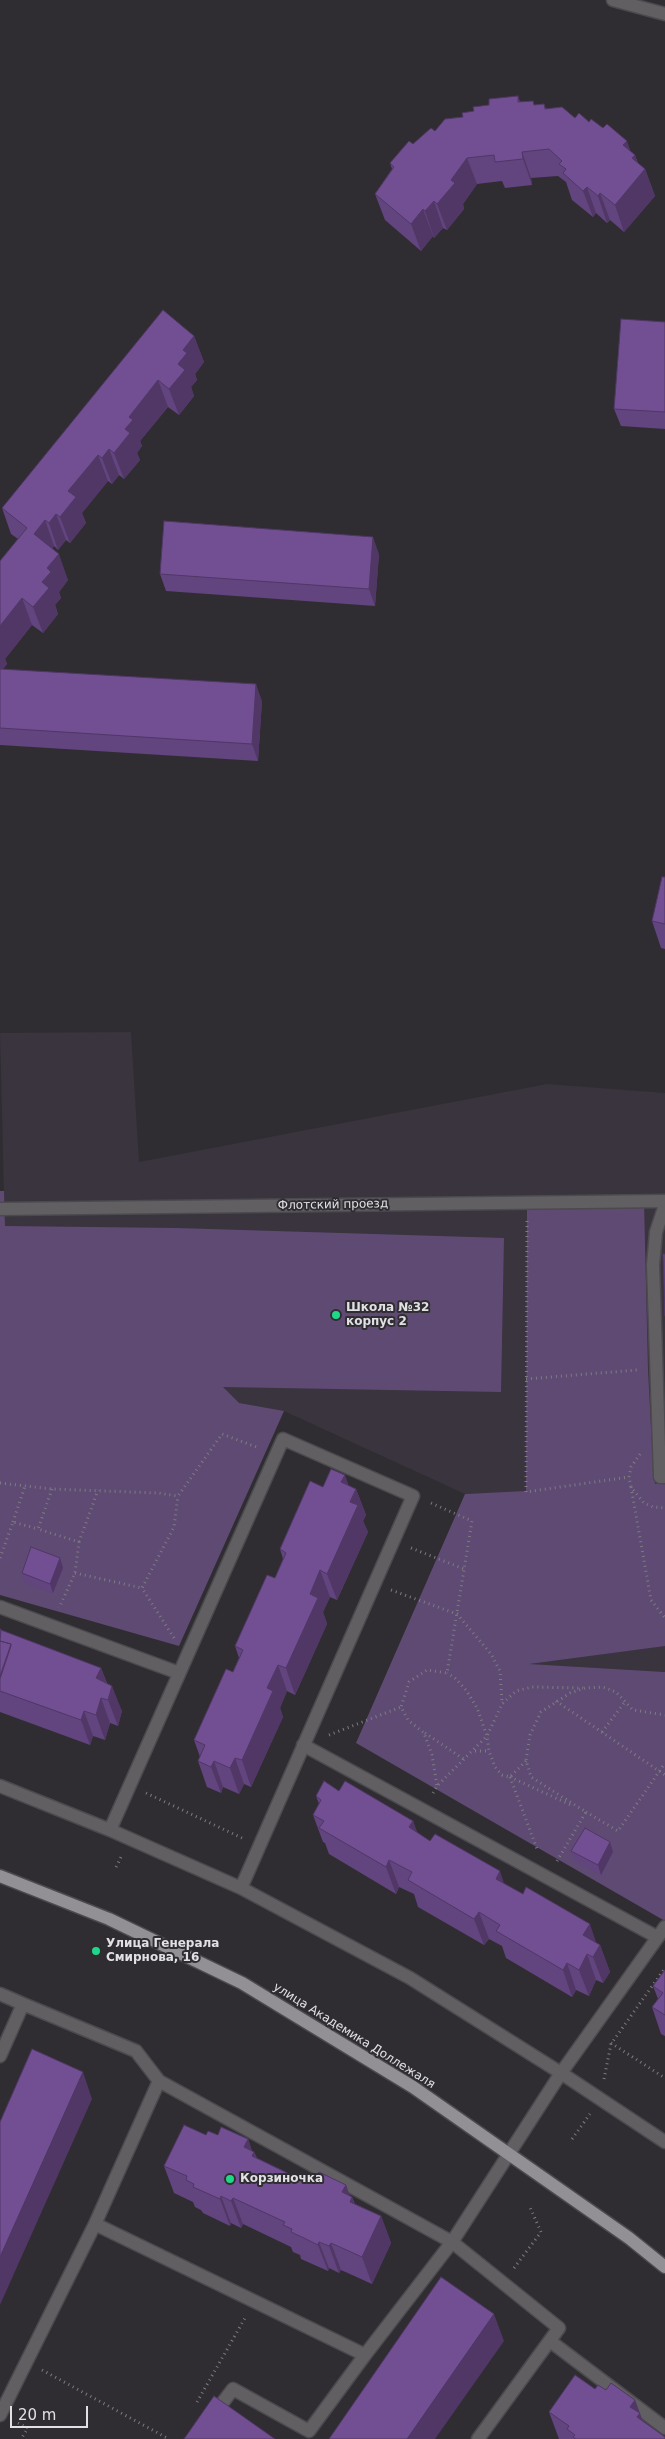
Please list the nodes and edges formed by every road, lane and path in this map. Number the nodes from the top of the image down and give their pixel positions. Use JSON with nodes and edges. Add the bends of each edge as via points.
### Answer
{"nodes":[{"id":1,"x":613,"y":0,"type":"edge"},
{"id":2,"x":665,"y":14,"type":"edge"},
{"id":3,"x":665,"y":1201,"type":"edge"},
{"id":4,"x":527,"y":1203,"type":"junction"},
{"id":5,"x":665,"y":1205,"type":"edge"},
{"id":6,"x":0,"y":1210,"type":"edge"},
{"id":7,"x":638,"y":1370,"type":"dead end"},
{"id":8,"x":526,"y":1379,"type":"junction"},
{"id":9,"x":276,"y":1454,"type":"junction"},
{"id":10,"x":665,"y":1477,"type":"edge"},
{"id":11,"x":0,"y":1483,"type":"edge"},
{"id":12,"x":26,"y":1486,"type":"junction"},
{"id":13,"x":631,"y":1487,"type":"junction"},
{"id":14,"x":52,"y":1489,"type":"junction"},
{"id":15,"x":98,"y":1490,"type":"junction"},
{"id":16,"x":178,"y":1496,"type":"junction"},
{"id":17,"x":413,"y":1496,"type":"junction"},
{"id":18,"x":665,"y":1508,"type":"edge"},
{"id":19,"x":13,"y":1522,"type":"junction"},
{"id":20,"x":38,"y":1529,"type":"junction"},
{"id":21,"x":393,"y":1540,"type":"junction"},
{"id":22,"x":79,"y":1542,"type":"junction"},
{"id":23,"x":0,"y":1558,"type":"edge"},
{"id":24,"x":464,"y":1569,"type":"junction"},
{"id":25,"x":75,"y":1573,"type":"junction"},
{"id":26,"x":374,"y":1584,"type":"junction"},
{"id":27,"x":142,"y":1588,"type":"junction"},
{"id":28,"x":0,"y":1607,"type":"edge"},
{"id":29,"x":457,"y":1614,"type":"junction"},
{"id":30,"x":665,"y":1618,"type":"edge"},
{"id":31,"x":51,"y":1624,"type":"junction"},
{"id":32,"x":186,"y":1658,"type":"junction"},
{"id":33,"x":179,"y":1673,"type":"junction"},
{"id":34,"x":447,"y":1673,"type":"junction"},
{"id":35,"x":585,"y":1688,"type":"junction"},
{"id":36,"x":556,"y":1701,"type":"junction"},
{"id":37,"x":624,"y":1702,"type":"junction"},
{"id":38,"x":502,"y":1704,"type":"junction"},
{"id":39,"x":401,"y":1706,"type":"junction"},
{"id":40,"x":665,"y":1715,"type":"edge"},
{"id":41,"x":602,"y":1732,"type":"junction"},
{"id":42,"x":424,"y":1733,"type":"junction"},
{"id":43,"x":487,"y":1736,"type":"junction"},
{"id":44,"x":303,"y":1745,"type":"junction"},
{"id":45,"x":475,"y":1751,"type":"junction"},
{"id":46,"x":488,"y":1751,"type":"junction"},
{"id":47,"x":465,"y":1760,"type":"junction"},
{"id":48,"x":526,"y":1760,"type":"junction"},
{"id":49,"x":665,"y":1763,"type":"edge"},
{"id":50,"x":659,"y":1771,"type":"junction"},
{"id":51,"x":665,"y":1775,"type":"edge"},
{"id":52,"x":510,"y":1777,"type":"junction"},
{"id":53,"x":0,"y":1786,"type":"edge"},
{"id":54,"x":129,"y":1786,"type":"junction"},
{"id":55,"x":437,"y":1786,"type":"junction"},
{"id":56,"x":424,"y":1809,"type":"junction"},
{"id":57,"x":586,"y":1812,"type":"junction"},
{"id":58,"x":110,"y":1830,"type":"junction"},
{"id":59,"x":259,"y":1846,"type":"junction"},
{"id":60,"x":0,"y":1876,"type":"edge"},
{"id":61,"x":547,"y":1878,"type":"junction"},
{"id":62,"x":241,"y":1888,"type":"junction"},
{"id":63,"x":661,"y":1932,"type":"edge"},
{"id":64,"x":665,"y":1968,"type":"edge"},
{"id":65,"x":0,"y":1994,"type":"edge"},
{"id":66,"x":23,"y":2004,"type":"junction"},
{"id":67,"x":591,"y":2032,"type":"junction"},
{"id":68,"x":611,"y":2044,"type":"junction"},
{"id":69,"x":0,"y":2056,"type":"edge"},
{"id":70,"x":561,"y":2073,"type":"junction"},
{"id":71,"x":665,"y":2078,"type":"edge"},
{"id":72,"x":159,"y":2081,"type":"junction"},
{"id":73,"x":600,"y":2099,"type":"junction"},
{"id":74,"x":572,"y":2139,"type":"dead end"},
{"id":75,"x":665,"y":2142,"type":"edge"},
{"id":76,"x":510,"y":2154,"type":"junction"},
{"id":77,"x":530,"y":2205,"type":"dead end"},
{"id":78,"x":95,"y":2224,"type":"junction"},
{"id":79,"x":452,"y":2242,"type":"junction"},
{"id":80,"x":665,"y":2267,"type":"edge"},
{"id":81,"x":503,"y":2282,"type":"junction"},
{"id":82,"x":254,"y":2301,"type":"junction"},
{"id":83,"x":550,"y":2341,"type":"junction"},
{"id":84,"x":365,"y":2355,"type":"junction"},
{"id":85,"x":26,"y":2362,"type":"junction"},
{"id":86,"x":195,"y":2404,"type":"dead end"},
{"id":87,"x":0,"y":2415,"type":"edge"},
{"id":88,"x":665,"y":2428,"type":"edge"},
{"id":89,"x":169,"y":2439,"type":"edge"},
{"id":90,"x":196,"y":2439,"type":"edge"},
{"id":91,"x":478,"y":2439,"type":"edge"}],
"edges":[{"from":1,"to":2,"type":"lane"},
{"from":3,"to":4,"type":"lane","name":"Флотский проезд"},
{"from":4,"to":6,"type":"lane","name":"Флотский проезд"},
{"from":4,"to":8,"type":"path"},
{"from":5,"to":10,"type":"lane","via":[[656,1232],[653,1266],[659,1470],[660,1477]]},
{"from":7,"to":8,"type":"path"},
{"from":8,"to":13,"type":"path","via":[[526,1492],[629,1477]]},
{"from":9,"to":16,"type":"path","via":[[222,1434]]},
{"from":9,"to":17,"type":"lane","via":[[283,1438]]},
{"from":9,"to":32,"type":"lane"},
{"from":11,"to":12,"type":"path"},
{"from":12,"to":14,"type":"path"},
{"from":12,"to":19,"type":"path"},
{"from":13,"to":18,"type":"path","via":[[644,1503]]},
{"from":13,"to":30,"type":"path","via":[[651,1600]]},
{"from":14,"to":15,"type":"path"},
{"from":14,"to":20,"type":"path"},
{"from":15,"to":16,"type":"path"},
{"from":15,"to":22,"type":"path"},
{"from":16,"to":27,"type":"path","via":[[174,1527]]},
{"from":17,"to":21,"type":"lane"},
{"from":17,"to":24,"type":"path","via":[[472,1521]]},
{"from":19,"to":20,"type":"path"},
{"from":19,"to":23,"type":"path"},
{"from":20,"to":22,"type":"path"},
{"from":21,"to":24,"type":"path"},
{"from":21,"to":26,"type":"lane"},
{"from":22,"to":25,"type":"path"},
{"from":24,"to":29,"type":"path"},
{"from":25,"to":27,"type":"path"},
{"from":25,"to":31,"type":"path"},
{"from":26,"to":29,"type":"path"},
{"from":26,"to":44,"type":"lane"},
{"from":27,"to":32,"type":"path"},
{"from":28,"to":31,"type":"lane"},
{"from":29,"to":34,"type":"path"},
{"from":29,"to":38,"type":"path","via":[[496,1662],[500,1671]]},
{"from":31,"to":33,"type":"lane"},
{"from":32,"to":33,"type":"lane"},
{"from":33,"to":54,"type":"lane"},
{"from":34,"to":39,"type":"path","via":[[427,1670],[410,1682]]},
{"from":34,"to":43,"type":"path","via":[[466,1690],[477,1708]]},
{"from":35,"to":36,"type":"path"},
{"from":35,"to":37,"type":"path","via":[[602,1687],[616,1692]]},
{"from":35,"to":38,"type":"path","via":[[532,1687],[516,1691]]},
{"from":36,"to":41,"type":"path"},
{"from":36,"to":48,"type":"path","via":[[541,1712],[530,1735]]},
{"from":37,"to":40,"type":"path","via":[[633,1710]]},
{"from":37,"to":41,"type":"path"},
{"from":38,"to":43,"type":"path"},
{"from":39,"to":42,"type":"path","via":[[408,1720]]},
{"from":39,"to":44,"type":"path"},
{"from":41,"to":50,"type":"path"},
{"from":42,"to":47,"type":"path"},
{"from":42,"to":55,"type":"path","via":[[432,1755]]},
{"from":43,"to":45,"type":"path"},
{"from":43,"to":46,"type":"path"},
{"from":44,"to":56,"type":"lane"},
{"from":44,"to":59,"type":"lane"},
{"from":45,"to":46,"type":"path"},
{"from":45,"to":47,"type":"path"},
{"from":46,"to":52,"type":"path","via":[[495,1767],[502,1775]]},
{"from":47,"to":55,"type":"path"},
{"from":48,"to":52,"type":"path"},
{"from":48,"to":57,"type":"path","via":[[532,1777]]},
{"from":49,"to":50,"type":"path"},
{"from":50,"to":51,"type":"path"},
{"from":50,"to":57,"type":"path","via":[[618,1831]]},
{"from":52,"to":57,"type":"path"},
{"from":52,"to":61,"type":"path"},
{"from":53,"to":58,"type":"lane"},
{"from":54,"to":58,"type":"lane"},
{"from":54,"to":59,"type":"path"},
{"from":55,"to":56,"type":"path"},
{"from":56,"to":61,"type":"lane"},
{"from":57,"to":61,"type":"path"},
{"from":58,"to":62,"type":"lane"},
{"from":59,"to":62,"type":"lane"},
{"from":60,"to":76,"type":"main road","name":"улица Академика Доллежаля","via":[[109,1919],[242,1983],[413,2087]]},
{"from":61,"to":63,"type":"lane"},
{"from":62,"to":70,"type":"lane","via":[[410,1978]]},
{"from":63,"to":67,"type":"lane"},
{"from":64,"to":68,"type":"path"},
{"from":65,"to":66,"type":"lane"},
{"from":66,"to":69,"type":"lane"},
{"from":66,"to":72,"type":"lane","via":[[136,2051]]},
{"from":67,"to":68,"type":"path"},
{"from":67,"to":70,"type":"lane"},
{"from":68,"to":71,"type":"path"},
{"from":68,"to":73,"type":"path"},
{"from":70,"to":73,"type":"lane"},
{"from":70,"to":76,"type":"lane"},
{"from":72,"to":78,"type":"lane"},
{"from":72,"to":79,"type":"lane"},
{"from":73,"to":74,"type":"path"},
{"from":73,"to":75,"type":"lane"},
{"from":76,"to":79,"type":"lane"},
{"from":76,"to":80,"type":"main road","name":"улица Академика Доллежаля"},
{"from":77,"to":81,"type":"path","via":[[541,2232]]},
{"from":78,"to":82,"type":"lane"},
{"from":78,"to":85,"type":"lane"},
{"from":79,"to":81,"type":"lane"},
{"from":79,"to":84,"type":"lane"},
{"from":81,"to":83,"type":"lane","via":[[559,2328]]},
{"from":82,"to":84,"type":"lane"},
{"from":82,"to":86,"type":"path"},
{"from":83,"to":88,"type":"lane"},
{"from":83,"to":91,"type":"lane"},
{"from":84,"to":90,"type":"lane","via":[[309,2432],[233,2389]]},
{"from":85,"to":87,"type":"lane"},
{"from":85,"to":89,"type":"path"}]}
